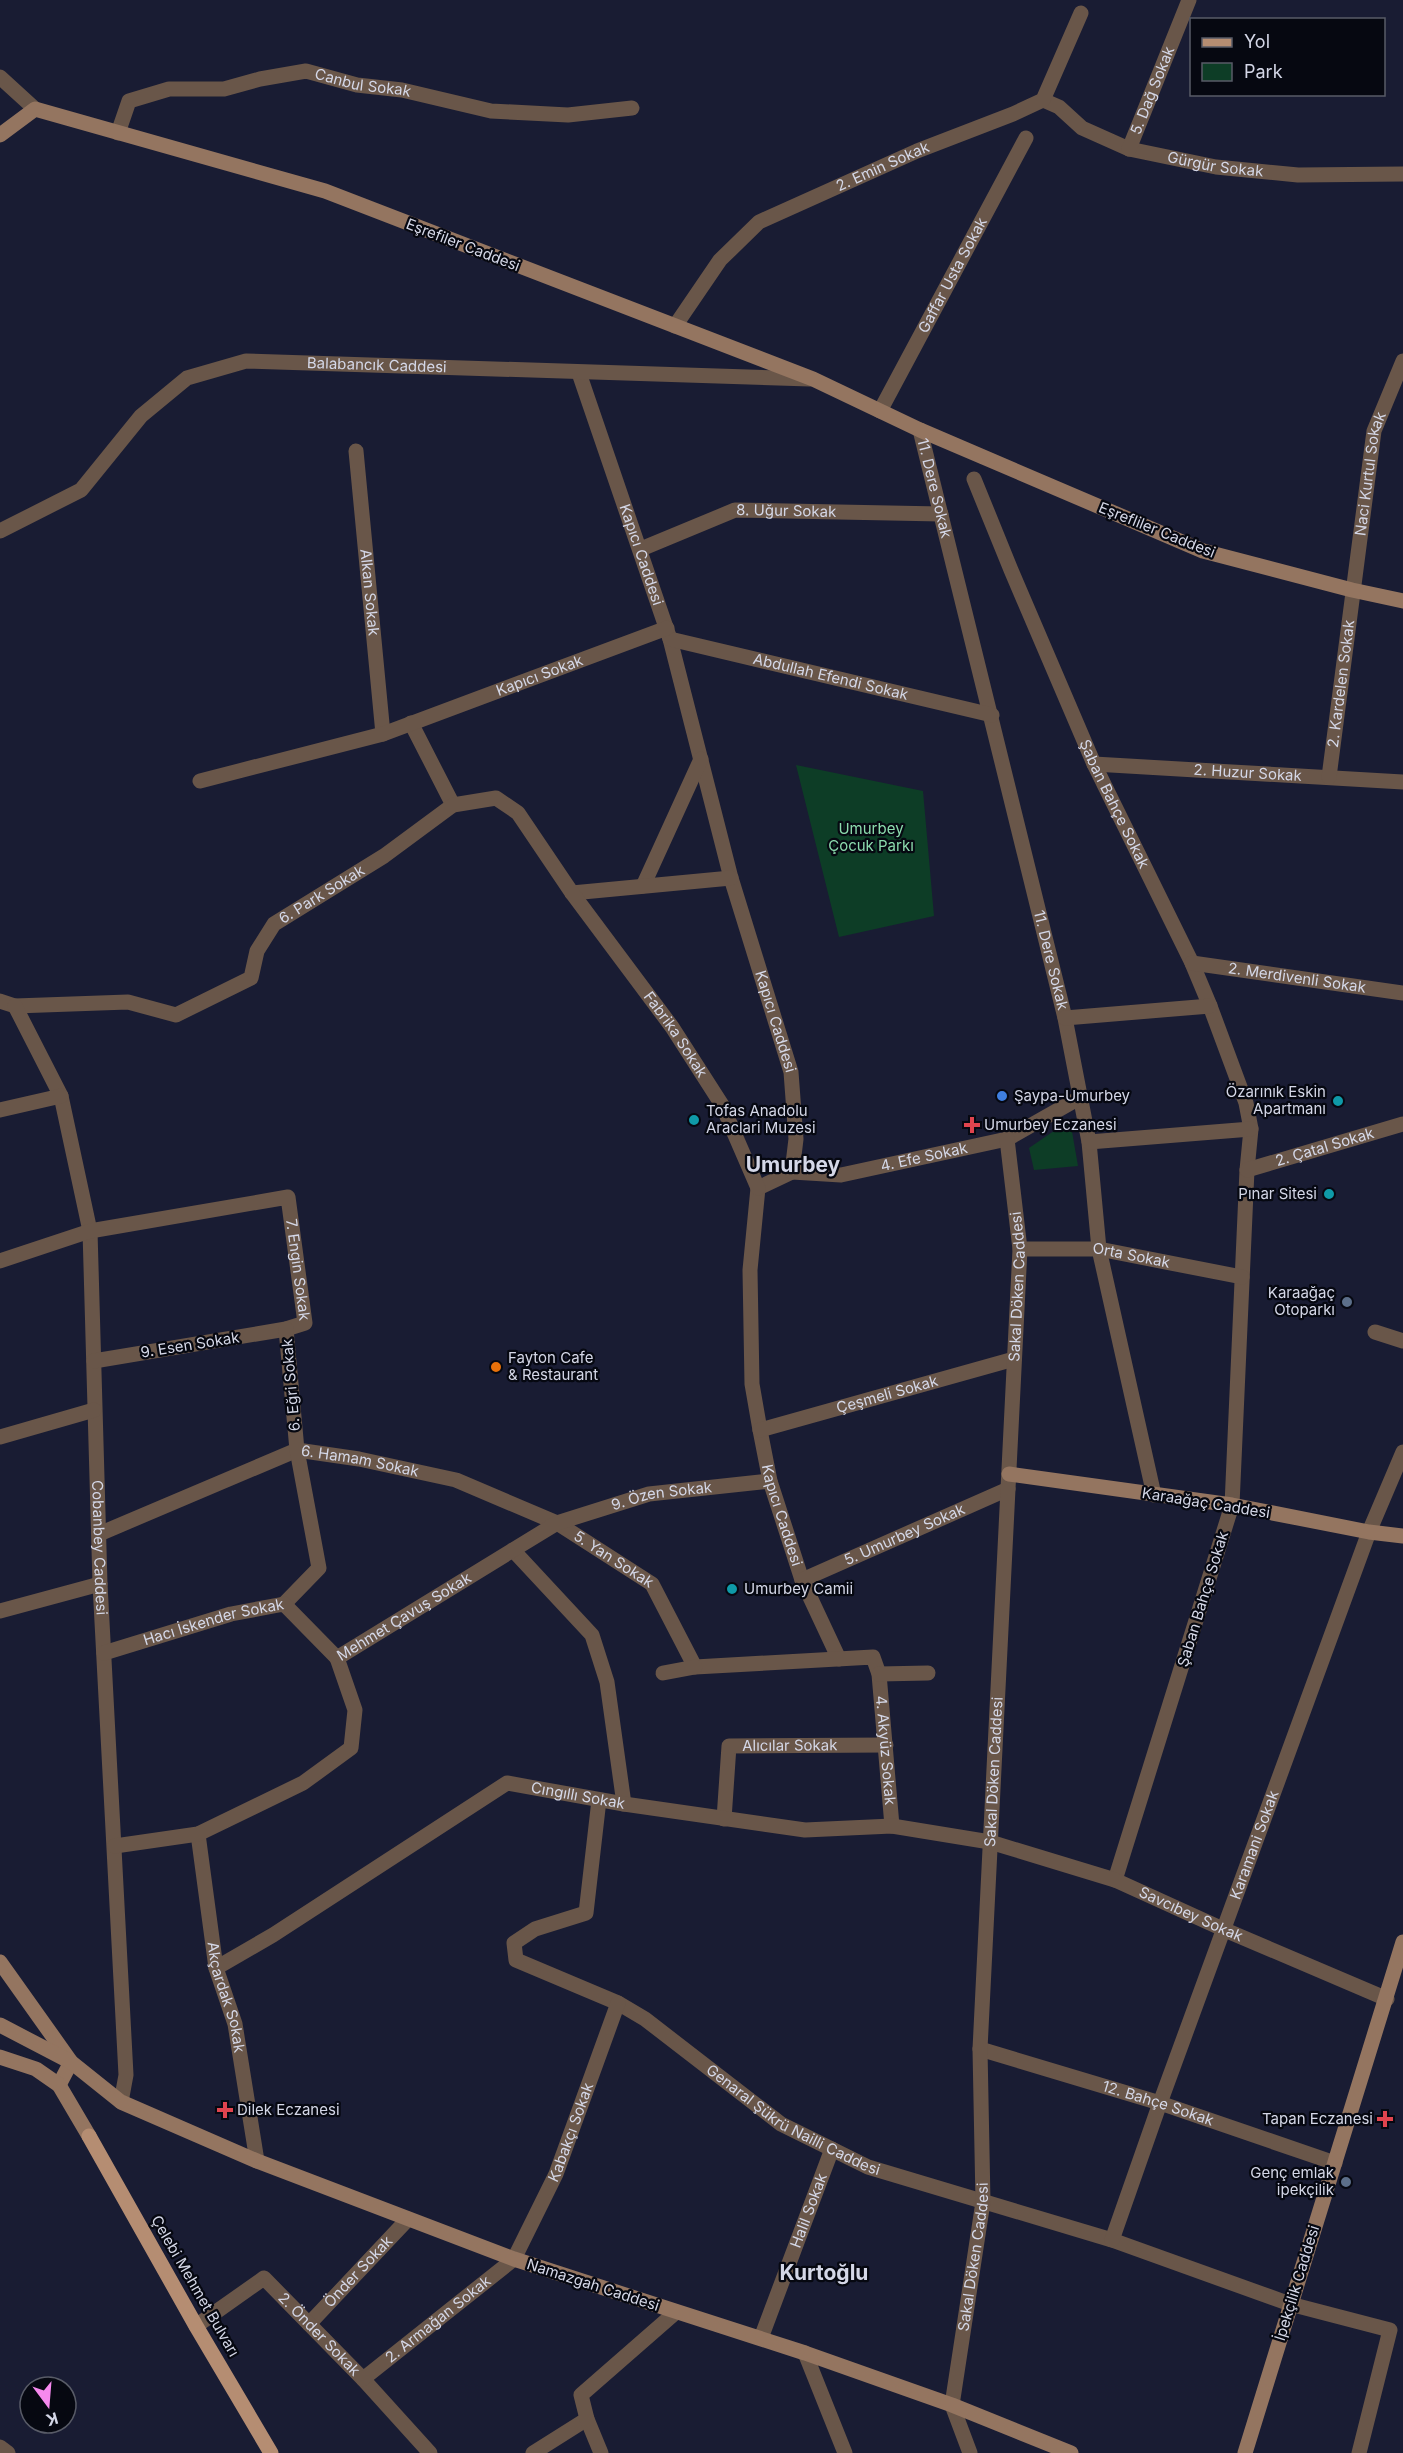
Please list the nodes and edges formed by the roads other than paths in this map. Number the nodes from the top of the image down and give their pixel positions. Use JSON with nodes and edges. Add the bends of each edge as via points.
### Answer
{"nodes":[{"id":1,"x":1189,"y":0,"type":"edge"},
{"id":2,"x":1081,"y":13,"type":"dead end"},
{"id":3,"x":0,"y":77,"type":"edge"},
{"id":4,"x":1042,"y":100,"type":"junction"},
{"id":5,"x":632,"y":108,"type":"dead end"},
{"id":6,"x":35,"y":109,"type":"junction"},
{"id":7,"x":118,"y":133,"type":"junction"},
{"id":8,"x":0,"y":135,"type":"edge"},
{"id":9,"x":1026,"y":138,"type":"dead end"},
{"id":10,"x":1129,"y":149,"type":"junction"},
{"id":11,"x":1403,"y":174,"type":"edge"},
{"id":12,"x":675,"y":326,"type":"junction"},
{"id":13,"x":1403,"y":361,"type":"edge"},
{"id":14,"x":579,"y":373,"type":"junction"},
{"id":15,"x":813,"y":379,"type":"junction"},
{"id":16,"x":880,"y":411,"type":"junction"},
{"id":17,"x":920,"y":430,"type":"junction"},
{"id":18,"x":356,"y":451,"type":"dead end"},
{"id":19,"x":974,"y":479,"type":"dead end"},
{"id":20,"x":941,"y":514,"type":"junction"},
{"id":21,"x":0,"y":531,"type":"edge"},
{"id":22,"x":641,"y":549,"type":"junction"},
{"id":23,"x":1352,"y":590,"type":"junction"},
{"id":24,"x":1403,"y":601,"type":"edge"},
{"id":25,"x":669,"y":633,"type":"junction"},
{"id":26,"x":992,"y":715,"type":"junction"},
{"id":27,"x":411,"y":723,"type":"junction"},
{"id":28,"x":383,"y":734,"type":"junction"},
{"id":29,"x":701,"y":759,"type":"junction"},
{"id":30,"x":1094,"y":764,"type":"junction"},
{"id":31,"x":1329,"y":777,"type":"junction"},
{"id":32,"x":200,"y":781,"type":"dead end"},
{"id":33,"x":1403,"y":782,"type":"edge"},
{"id":34,"x":453,"y":805,"type":"junction"},
{"id":35,"x":731,"y":878,"type":"junction"},
{"id":36,"x":643,"y":886,"type":"junction"},
{"id":37,"x":572,"y":892,"type":"junction"},
{"id":38,"x":1192,"y":963,"type":"junction"},
{"id":39,"x":1403,"y":993,"type":"edge"},
{"id":40,"x":0,"y":1001,"type":"edge"},
{"id":41,"x":15,"y":1006,"type":"junction"},
{"id":42,"x":1210,"y":1006,"type":"junction"},
{"id":43,"x":1065,"y":1018,"type":"junction"},
{"id":44,"x":61,"y":1096,"type":"junction"},
{"id":45,"x":1082,"y":1097,"type":"junction"},
{"id":46,"x":0,"y":1110,"type":"edge"},
{"id":47,"x":1403,"y":1124,"type":"edge"},
{"id":48,"x":1251,"y":1129,"type":"junction"},
{"id":49,"x":1007,"y":1139,"type":"junction"},
{"id":50,"x":1089,"y":1142,"type":"junction"},
{"id":51,"x":1247,"y":1170,"type":"junction"},
{"id":52,"x":792,"y":1172,"type":"junction"},
{"id":53,"x":758,"y":1188,"type":"junction"},
{"id":54,"x":90,"y":1231,"type":"junction"},
{"id":55,"x":1020,"y":1249,"type":"junction"},
{"id":56,"x":1099,"y":1249,"type":"junction"},
{"id":57,"x":0,"y":1261,"type":"edge"},
{"id":58,"x":1242,"y":1277,"type":"junction"},
{"id":59,"x":286,"y":1329,"type":"junction"},
{"id":60,"x":1376,"y":1332,"type":"dead end"},
{"id":61,"x":1403,"y":1341,"type":"edge"},
{"id":62,"x":1014,"y":1359,"type":"junction"},
{"id":63,"x":94,"y":1361,"type":"junction"},
{"id":64,"x":94,"y":1410,"type":"junction"},
{"id":65,"x":760,"y":1430,"type":"junction"},
{"id":66,"x":0,"y":1437,"type":"edge"},
{"id":67,"x":297,"y":1450,"type":"junction"},
{"id":68,"x":1403,"y":1452,"type":"edge"},
{"id":69,"x":770,"y":1481,"type":"junction"},
{"id":70,"x":1009,"y":1482,"type":"junction"},
{"id":71,"x":1154,"y":1495,"type":"junction"},
{"id":72,"x":1232,"y":1505,"type":"junction"},
{"id":73,"x":557,"y":1523,"type":"junction"},
{"id":74,"x":1369,"y":1532,"type":"junction"},
{"id":75,"x":99,"y":1534,"type":"junction"},
{"id":76,"x":1403,"y":1536,"type":"edge"},
{"id":77,"x":513,"y":1550,"type":"junction"},
{"id":78,"x":802,"y":1580,"type":"junction"},
{"id":79,"x":100,"y":1584,"type":"junction"},
{"id":80,"x":284,"y":1604,"type":"junction"},
{"id":81,"x":0,"y":1611,"type":"edge"},
{"id":82,"x":104,"y":1653,"type":"junction"},
{"id":83,"x":337,"y":1658,"type":"junction"},
{"id":84,"x":839,"y":1659,"type":"junction"},
{"id":85,"x":695,"y":1667,"type":"junction"},
{"id":86,"x":663,"y":1673,"type":"dead end"},
{"id":87,"x":928,"y":1673,"type":"dead end"},
{"id":88,"x":879,"y":1674,"type":"junction"},
{"id":89,"x":886,"y":1745,"type":"junction"},
{"id":90,"x":599,"y":1800,"type":"junction"},
{"id":91,"x":624,"y":1804,"type":"junction"},
{"id":92,"x":724,"y":1819,"type":"junction"},
{"id":93,"x":892,"y":1826,"type":"junction"},
{"id":94,"x":198,"y":1834,"type":"junction"},
{"id":95,"x":990,"y":1842,"type":"junction"},
{"id":96,"x":115,"y":1846,"type":"junction"},
{"id":97,"x":1116,"y":1880,"type":"junction"},
{"id":98,"x":1225,"y":1930,"type":"junction"},
{"id":99,"x":1403,"y":1942,"type":"edge"},
{"id":100,"x":0,"y":1962,"type":"edge"},
{"id":101,"x":216,"y":1968,"type":"junction"},
{"id":102,"x":1399,"y":1971,"type":"edge"},
{"id":103,"x":1387,"y":1999,"type":"junction"},
{"id":104,"x":618,"y":2003,"type":"junction"},
{"id":105,"x":0,"y":2025,"type":"edge"},
{"id":106,"x":980,"y":2049,"type":"junction"},
{"id":107,"x":0,"y":2057,"type":"edge"},
{"id":108,"x":71,"y":2062,"type":"junction"},
{"id":109,"x":59,"y":2085,"type":"junction"},
{"id":110,"x":121,"y":2102,"type":"junction"},
{"id":111,"x":1160,"y":2103,"type":"junction"},
{"id":112,"x":832,"y":2150,"type":"junction"},
{"id":113,"x":257,"y":2162,"type":"junction"},
{"id":114,"x":1335,"y":2163,"type":"junction"},
{"id":115,"x":983,"y":2202,"type":"junction"},
{"id":116,"x":408,"y":2219,"type":"junction"},
{"id":117,"x":1112,"y":2240,"type":"junction"},
{"id":118,"x":514,"y":2259,"type":"junction"},
{"id":119,"x":1290,"y":2304,"type":"junction"},
{"id":120,"x":676,"y":2312,"type":"junction"},
{"id":121,"x":309,"y":2324,"type":"junction"},
{"id":122,"x":196,"y":2326,"type":"junction"},
{"id":123,"x":761,"y":2338,"type":"junction"},
{"id":124,"x":805,"y":2353,"type":"junction"},
{"id":125,"x":363,"y":2379,"type":"junction"},
{"id":126,"x":952,"y":2405,"type":"junction"},
{"id":127,"x":587,"y":2419,"type":"junction"},
{"id":128,"x":0,"y":2447,"type":"edge"},
{"id":129,"x":8,"y":2453,"type":"edge"},
{"id":130,"x":271,"y":2453,"type":"edge"},
{"id":131,"x":430,"y":2453,"type":"edge"},
{"id":132,"x":533,"y":2453,"type":"edge"},
{"id":133,"x":601,"y":2453,"type":"edge"},
{"id":134,"x":845,"y":2453,"type":"edge"},
{"id":135,"x":970,"y":2453,"type":"edge"},
{"id":136,"x":1071,"y":2453,"type":"edge"},
{"id":137,"x":1245,"y":2453,"type":"edge"},
{"id":138,"x":1359,"y":2453,"type":"edge"}],
"edges":[{"from":1,"to":10,"type":"street","name":"5. Dağ Sokak"},
{"from":2,"to":4,"type":"street"},
{"from":3,"to":6,"type":"street"},
{"from":4,"to":10,"type":"street","name":"Gürgür Sokak","via":[[1059,107],[1082,128]]},
{"from":4,"to":12,"type":"street","name":"2. Emin Sokak","via":[[759,222],[720,260]]},
{"from":5,"to":7,"type":"street","name":"Canbul Sokak","via":[[568,115],[491,111],[306,71],[224,89],[169,89],[129,101]]},
{"from":6,"to":7,"type":"main road","name":"Eşrefiler Caddesi"},
{"from":6,"to":8,"type":"main road"},
{"from":7,"to":12,"type":"main road","name":"Eşrefiler Caddesi","via":[[325,191]]},
{"from":9,"to":16,"type":"street","name":"Gaffar Usta Sokak"},
{"from":10,"to":11,"type":"street","name":"Gürgür Sokak","via":[[1216,167],[1286,174]]},
{"from":12,"to":15,"type":"main road","name":"Eşrefiler Caddesi"},
{"from":13,"to":23,"type":"street","name":"Naci Kurtul Sokak","via":[[1374,431]]},
{"from":14,"to":15,"type":"street","name":"Balabancık Caddesi"},
{"from":14,"to":21,"type":"street","name":"Balabancık Caddesi","via":[[236,364],[187,378],[141,416],[81,490]]},
{"from":14,"to":22,"type":"street","name":"Kapıcı Caddesi"},
{"from":15,"to":16,"type":"main road","name":"Eşrefiler Caddesi"},
{"from":16,"to":17,"type":"main road","name":"Eşrefiler Caddesi"},
{"from":17,"to":20,"type":"street","name":"11. Dere Sokak"},
{"from":17,"to":23,"type":"main road","name":"Eşrefliler Caddesi","via":[[1203,551]]},
{"from":18,"to":28,"type":"street","name":"Alkan Sokak"},
{"from":19,"to":30,"type":"street","name":"Şaban Bahçe Sokak"},
{"from":20,"to":22,"type":"street","name":"8. Uğur Sokak","via":[[735,510]]},
{"from":20,"to":26,"type":"street","name":"11. Dere Sokak"},
{"from":22,"to":25,"type":"street","name":"Kapıcı Caddesi"},
{"from":23,"to":24,"type":"main road","name":"Eşrefliler Caddesi"},
{"from":23,"to":31,"type":"street","name":"2. Kardelen Sokak"},
{"from":25,"to":26,"type":"street","name":"Abdullah Efendi Sokak"},
{"from":25,"to":27,"type":"street","name":"Kapıcı Sokak"},
{"from":25,"to":29,"type":"street","name":"Kapıcı Caddesi"},
{"from":26,"to":43,"type":"street","name":"11. Dere Sokak"},
{"from":27,"to":28,"type":"street","name":"Kapıcı Sokak"},
{"from":27,"to":34,"type":"street"},
{"from":28,"to":32,"type":"street","name":"Kapıcı Sokak"},
{"from":29,"to":35,"type":"street","name":"Kapıcı Caddesi"},
{"from":29,"to":36,"type":"street"},
{"from":30,"to":31,"type":"street","name":"2. Huzur Sokak"},
{"from":30,"to":38,"type":"street","name":"Şaban Bahçe Sokak"},
{"from":31,"to":33,"type":"street","name":"2. Huzur Sokak"},
{"from":34,"to":37,"type":"street","name":"6. Park Sokak","via":[[496,798],[518,813]]},
{"from":34,"to":41,"type":"street","name":"6. Park Sokak","via":[[384,856],[274,924],[257,951],[251,978],[176,1015],[128,1002]]},
{"from":35,"to":36,"type":"street"},
{"from":35,"to":52,"type":"street","name":"Kapıcı Caddesi","via":[[792,1072],[796,1139]]},
{"from":36,"to":37,"type":"street"},
{"from":37,"to":53,"type":"street","name":"Fabrika Sokak","via":[[672,1027],[722,1105]]},
{"from":38,"to":39,"type":"street","name":"2. Merdivenli Sokak"},
{"from":38,"to":42,"type":"street","name":"Şaban Bahçe Sokak"},
{"from":40,"to":41,"type":"street"},
{"from":41,"to":44,"type":"street","name":"Cobanbey Caddesi"},
{"from":42,"to":43,"type":"street"},
{"from":42,"to":48,"type":"street","name":"Şaban Bahçe Sokak","via":[[1246,1103]]},
{"from":43,"to":45,"type":"street","name":"11. Dere Sokak"},
{"from":44,"to":46,"type":"street"},
{"from":44,"to":54,"type":"street","name":"Cobanbey Caddesi"},
{"from":45,"to":49,"type":"street","name":"4. Efe Sokak"},
{"from":45,"to":50,"type":"street","name":"11. Dere Sokak"},
{"from":47,"to":51,"type":"street","name":"2. Çatal Sokak"},
{"from":48,"to":50,"type":"street"},
{"from":48,"to":51,"type":"street","name":"Şaban Bahçe Sokak"},
{"from":49,"to":52,"type":"street","name":"4. Efe Sokak","via":[[841,1175]]},
{"from":49,"to":55,"type":"street","name":"Sakal Döken Caddesi"},
{"from":50,"to":56,"type":"street","name":"11. Dere Sokak"},
{"from":51,"to":58,"type":"street","name":"Şaban Bahçe Sokak"},
{"from":52,"to":53,"type":"street"},
{"from":53,"to":65,"type":"street","name":"Kapıcı Caddesi","via":[[750,1270],[752,1383]]},
{"from":54,"to":57,"type":"street"},
{"from":54,"to":59,"type":"street","name":"7. Engin Sokak","via":[[288,1197],[305,1323]]},
{"from":54,"to":63,"type":"street","name":"Cobanbey Caddesi"},
{"from":55,"to":56,"type":"street","name":"Orta Sokak"},
{"from":55,"to":62,"type":"street","name":"Sakal Döken Caddesi"},
{"from":56,"to":58,"type":"street","name":"Orta Sokak"},
{"from":56,"to":71,"type":"street","name":"11. Dere Sokak"},
{"from":58,"to":72,"type":"street","name":"Şaban Bahçe Sokak"},
{"from":59,"to":63,"type":"street","name":"9. Esen Sokak"},
{"from":59,"to":67,"type":"street","name":"6. Eğri Sokak"},
{"from":60,"to":61,"type":"street"},
{"from":62,"to":65,"type":"street","name":"Çeşmeli Sokak"},
{"from":62,"to":70,"type":"street","name":"Sakal Döken Caddesi"},
{"from":63,"to":64,"type":"street","name":"Cobanbey Caddesi"},
{"from":64,"to":66,"type":"street"},
{"from":64,"to":75,"type":"street","name":"Cobanbey Caddesi"},
{"from":65,"to":69,"type":"street","name":"Kapıcı Caddesi"},
{"from":67,"to":73,"type":"street","name":"6. Hamam Sokak","via":[[456,1480]]},
{"from":67,"to":75,"type":"street","name":"6. Hamam Sokak"},
{"from":67,"to":80,"type":"street","name":"6. Eğri Sokak","via":[[319,1568]]},
{"from":68,"to":74,"type":"street","name":"Karamani Sokak"},
{"from":69,"to":73,"type":"street","name":"9. Özen Sokak","via":[[650,1494]]},
{"from":69,"to":78,"type":"street","name":"Kapıcı Caddesi"},
{"from":70,"to":71,"type":"main road","name":"Karaağaç Caddesi"},
{"from":70,"to":78,"type":"street","name":"5. Umurbey Sokak"},
{"from":70,"to":95,"type":"street","name":"Sakal Döken Caddesi"},
{"from":71,"to":72,"type":"main road","name":"Karaağaç Caddesi"},
{"from":72,"to":74,"type":"main road","name":"Karaağaç Caddesi"},
{"from":72,"to":97,"type":"street","name":"Şaban Bahçe Sokak"},
{"from":73,"to":77,"type":"street","name":"Mehmet Çavuş Sokak"},
{"from":73,"to":85,"type":"street","name":"5. Yan Sokak","via":[[652,1584]]},
{"from":74,"to":76,"type":"main road","name":"Karaağaç Caddesi"},
{"from":74,"to":98,"type":"street","name":"Karamani Sokak"},
{"from":75,"to":79,"type":"street","name":"Cobanbey Caddesi"},
{"from":77,"to":83,"type":"street","name":"Mehmet Çavuş Sokak"},
{"from":77,"to":91,"type":"street","via":[[592,1635],[608,1682]]},
{"from":78,"to":84,"type":"street","name":"Kapıcı Caddesi"},
{"from":79,"to":81,"type":"street"},
{"from":79,"to":82,"type":"street","name":"Cobanbey Caddesi"},
{"from":80,"to":82,"type":"street","name":"Hacı İskender Sokak","via":[[231,1614]]},
{"from":80,"to":83,"type":"street","name":"Hacı İskender Sokak"},
{"from":82,"to":96,"type":"street","name":"Cobanbey Caddesi"},
{"from":83,"to":94,"type":"street","name":"Mehmet Çavuş Sokak","via":[[355,1710],[351,1748],[303,1783]]},
{"from":84,"to":85,"type":"street"},
{"from":84,"to":88,"type":"street","via":[[873,1657]]},
{"from":85,"to":86,"type":"street"},
{"from":87,"to":88,"type":"street"},
{"from":88,"to":89,"type":"street","name":"4. Akyüz Sokak"},
{"from":89,"to":92,"type":"street","name":"Alıcılar Sokak","via":[[729,1746]]},
{"from":89,"to":93,"type":"street","name":"4. Akyüz Sokak"},
{"from":90,"to":91,"type":"street","name":"Cıngıllı Sokak"},
{"from":90,"to":101,"type":"street","name":"Cıngıllı Sokak","via":[[507,1784]]},
{"from":90,"to":104,"type":"street","name":"Genaral Şükrü Nailli Caddesi","via":[[586,1913],[535,1929],[514,1942],[516,1960]]},
{"from":91,"to":92,"type":"street","name":"Cıngıllı Sokak"},
{"from":92,"to":93,"type":"street","name":"Cıngıllı Sokak","via":[[805,1830]]},
{"from":93,"to":95,"type":"street","name":"Cıngıllı Sokak"},
{"from":94,"to":96,"type":"street","name":"Mehmet Çavuş Sokak"},
{"from":94,"to":101,"type":"street","name":"Akçardak Sokak"},
{"from":95,"to":97,"type":"street","name":"Savcıbey Sokak"},
{"from":95,"to":106,"type":"street","name":"Sakal Döken Caddesi"},
{"from":96,"to":110,"type":"street","name":"Cobanbey Caddesi","via":[[126,2075]]},
{"from":97,"to":98,"type":"street","name":"Savcıbey Sokak"},
{"from":98,"to":103,"type":"street","name":"Savcıbey Sokak"},
{"from":98,"to":111,"type":"street","name":"Karamani Sokak"},
{"from":99,"to":102,"type":"main road","name":"İpekçilik Caddesi"},
{"from":100,"to":108,"type":"main road"},
{"from":101,"to":113,"type":"street","name":"Akçardak Sokak","via":[[234,2024]]},
{"from":102,"to":103,"type":"main road","name":"İpekçilik Caddesi"},
{"from":103,"to":114,"type":"main road","name":"İpekçilik Caddesi"},
{"from":104,"to":112,"type":"street","name":"Genaral Şükrü Nailli Caddesi","via":[[645,2019],[782,2124]]},
{"from":104,"to":118,"type":"street","name":"Kabakçı Sokak","via":[[556,2174]]},
{"from":105,"to":108,"type":"main road"},
{"from":106,"to":111,"type":"street","name":"12. Bahçe Sokak"},
{"from":106,"to":115,"type":"street","name":"Sakal Döken Caddesi"},
{"from":107,"to":109,"type":"main road","via":[[36,2068]]},
{"from":108,"to":109,"type":"main road"},
{"from":108,"to":110,"type":"main road","name":"Namazgah Caddesi"},
{"from":109,"to":122,"type":"main road","name":"Çelebi Mehmet Bulvarı"},
{"from":110,"to":113,"type":"main road","name":"Namazgah Caddesi"},
{"from":111,"to":114,"type":"street","name":"12. Bahçe Sokak"},
{"from":111,"to":117,"type":"street","name":"Karamani Sokak"},
{"from":112,"to":115,"type":"street","name":"Genaral Şükrü Nailli Caddesi","via":[[867,2168]]},
{"from":112,"to":123,"type":"street","name":"Halil Sokak"},
{"from":113,"to":116,"type":"main road","name":"Namazgah Caddesi"},
{"from":114,"to":119,"type":"main road","name":"İpekçilik Caddesi"},
{"from":115,"to":117,"type":"street","name":"Genaral Şükrü Nailli Caddesi"},
{"from":115,"to":126,"type":"street","name":"Sakal Döken Caddesi"},
{"from":116,"to":118,"type":"main road","name":"Namazgah Caddesi"},
{"from":116,"to":121,"type":"street","name":"Önder Sokak"},
{"from":117,"to":119,"type":"street","name":"Genaral Şükrü Nailli Caddesi"},
{"from":118,"to":120,"type":"main road","name":"Namazgah Caddesi"},
{"from":118,"to":125,"type":"street","name":"2. Armağan Sokak"},
{"from":119,"to":137,"type":"main road","name":"İpekçilik Caddesi"},
{"from":119,"to":138,"type":"street","name":"Genaral Şükrü Nailli Caddesi","via":[[1390,2330]]},
{"from":120,"to":123,"type":"main road","name":"Namazgah Caddesi"},
{"from":120,"to":127,"type":"street","via":[[581,2395]]},
{"from":121,"to":122,"type":"street","name":"2. Önder Sokak","via":[[264,2278]]},
{"from":121,"to":125,"type":"street","name":"2. Önder Sokak"},
{"from":122,"to":130,"type":"main road","name":"Çelebi Mehmet Bulvarı"},
{"from":123,"to":124,"type":"main road","name":"Namazgah Caddesi"},
{"from":124,"to":126,"type":"main road","name":"Namazgah Caddesi"},
{"from":124,"to":134,"type":"street"},
{"from":125,"to":131,"type":"street","name":"2. Önder Sokak"},
{"from":126,"to":135,"type":"street"},
{"from":126,"to":136,"type":"main road","name":"Namazgah Caddesi"},
{"from":127,"to":132,"type":"street"},
{"from":127,"to":133,"type":"street"},
{"from":128,"to":129,"type":"street"}]}
